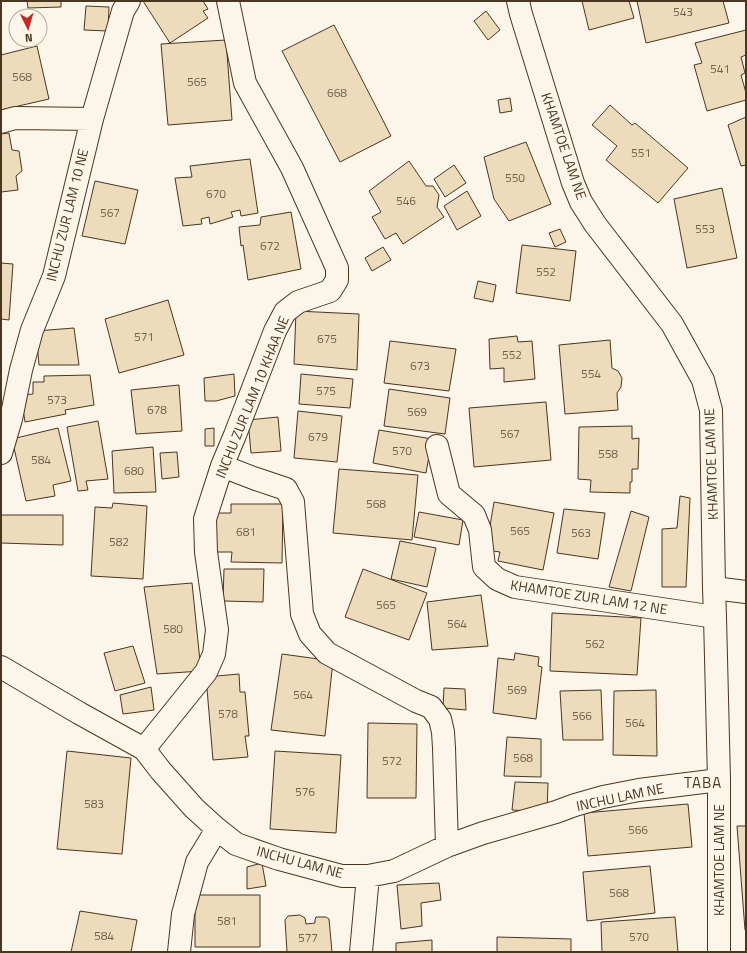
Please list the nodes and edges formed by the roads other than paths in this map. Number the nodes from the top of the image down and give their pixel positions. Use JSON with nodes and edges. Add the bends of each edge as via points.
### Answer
{"nodes":[{"id":1,"x":129,"y":1,"type":"edge"},
{"id":2,"x":228,"y":1,"type":"edge"},
{"id":3,"x":518,"y":1,"type":"edge"},
{"id":4,"x":92,"y":118,"type":"junction"},
{"id":5,"x":1,"y":122,"type":"edge"},
{"id":6,"x":437,"y":446,"type":"dead end"},
{"id":7,"x":1,"y":453,"type":"edge"},
{"id":8,"x":222,"y":466,"type":"junction"},
{"id":9,"x":714,"y":588,"type":"junction"},
{"id":10,"x":746,"y":592,"type":"edge"},
{"id":11,"x":715,"y":617,"type":"junction"},
{"id":12,"x":1,"y":667,"type":"edge"},
{"id":13,"x":144,"y":749,"type":"junction"},
{"id":14,"x":718,"y":780,"type":"junction"},
{"id":15,"x":217,"y":829,"type":"junction"},
{"id":16,"x":447,"y":846,"type":"junction"},
{"id":17,"x":368,"y":876,"type":"junction"},
{"id":18,"x":178,"y":952,"type":"edge"},
{"id":19,"x":361,"y":952,"type":"edge"},
{"id":20,"x":719,"y":952,"type":"edge"}],
"edges":[{"from":1,"to":4,"type":"street","name":"INCHU ZUR LAM 10 NE","via":[[123,11]]},
{"from":2,"to":8,"type":"street","name":"INCHU ZUR LAM 10 KHAA NE","via":[[245,83],[300,184],[337,268],[337,280],[330,291],[298,302],[285,312],[275,331]]},
{"from":3,"to":9,"type":"street","name":"KHAMTOE LAM NE","via":[[581,202],[672,324],[703,380],[711,410]]},
{"from":4,"to":5,"type":"street","via":[[15,118]]},
{"from":4,"to":7,"type":"street","name":"INCHU ZUR LAM 10 NE","via":[[54,276],[32,330],[20,370],[11,419]]},
{"from":6,"to":11,"type":"street","name":"KHAMTOE ZUR LAM 12 NE","via":[[449,494],[474,515],[480,530],[484,567],[497,579],[516,587]]},
{"from":8,"to":13,"type":"street","name":"INCHU ZUR LAM 10 KHAA NE","via":[[205,519],[206,552],[217,630],[214,654],[206,672]]},
{"from":8,"to":16,"type":"street","via":[[286,489],[293,502],[302,614],[310,634],[327,653],[431,707],[440,718],[444,748]]},
{"from":9,"to":10,"type":"street"},
{"from":9,"to":11,"type":"street","name":"KHAMTOE LAM NE"},
{"from":11,"to":14,"type":"street","name":"KHAMTOE LAM NE"},
{"from":12,"to":13,"type":"street","name":"INCHU LAM NE"},
{"from":13,"to":15,"type":"street","name":"INCHU LAM NE","via":[[194,808]]},
{"from":14,"to":16,"type":"street","name":"INCHU LAM NE","via":[[603,797]]},
{"from":14,"to":20,"type":"street","name":"KHAMTOE LAM NE"},
{"from":15,"to":17,"type":"street","name":"INCHU LAM NE","via":[[236,844],[279,859],[342,876]]},
{"from":15,"to":18,"type":"street","via":[[197,862],[183,914]]},
{"from":16,"to":17,"type":"street","name":"INCHU LAM NE","via":[[394,871]]},
{"from":17,"to":19,"type":"street"}]}
